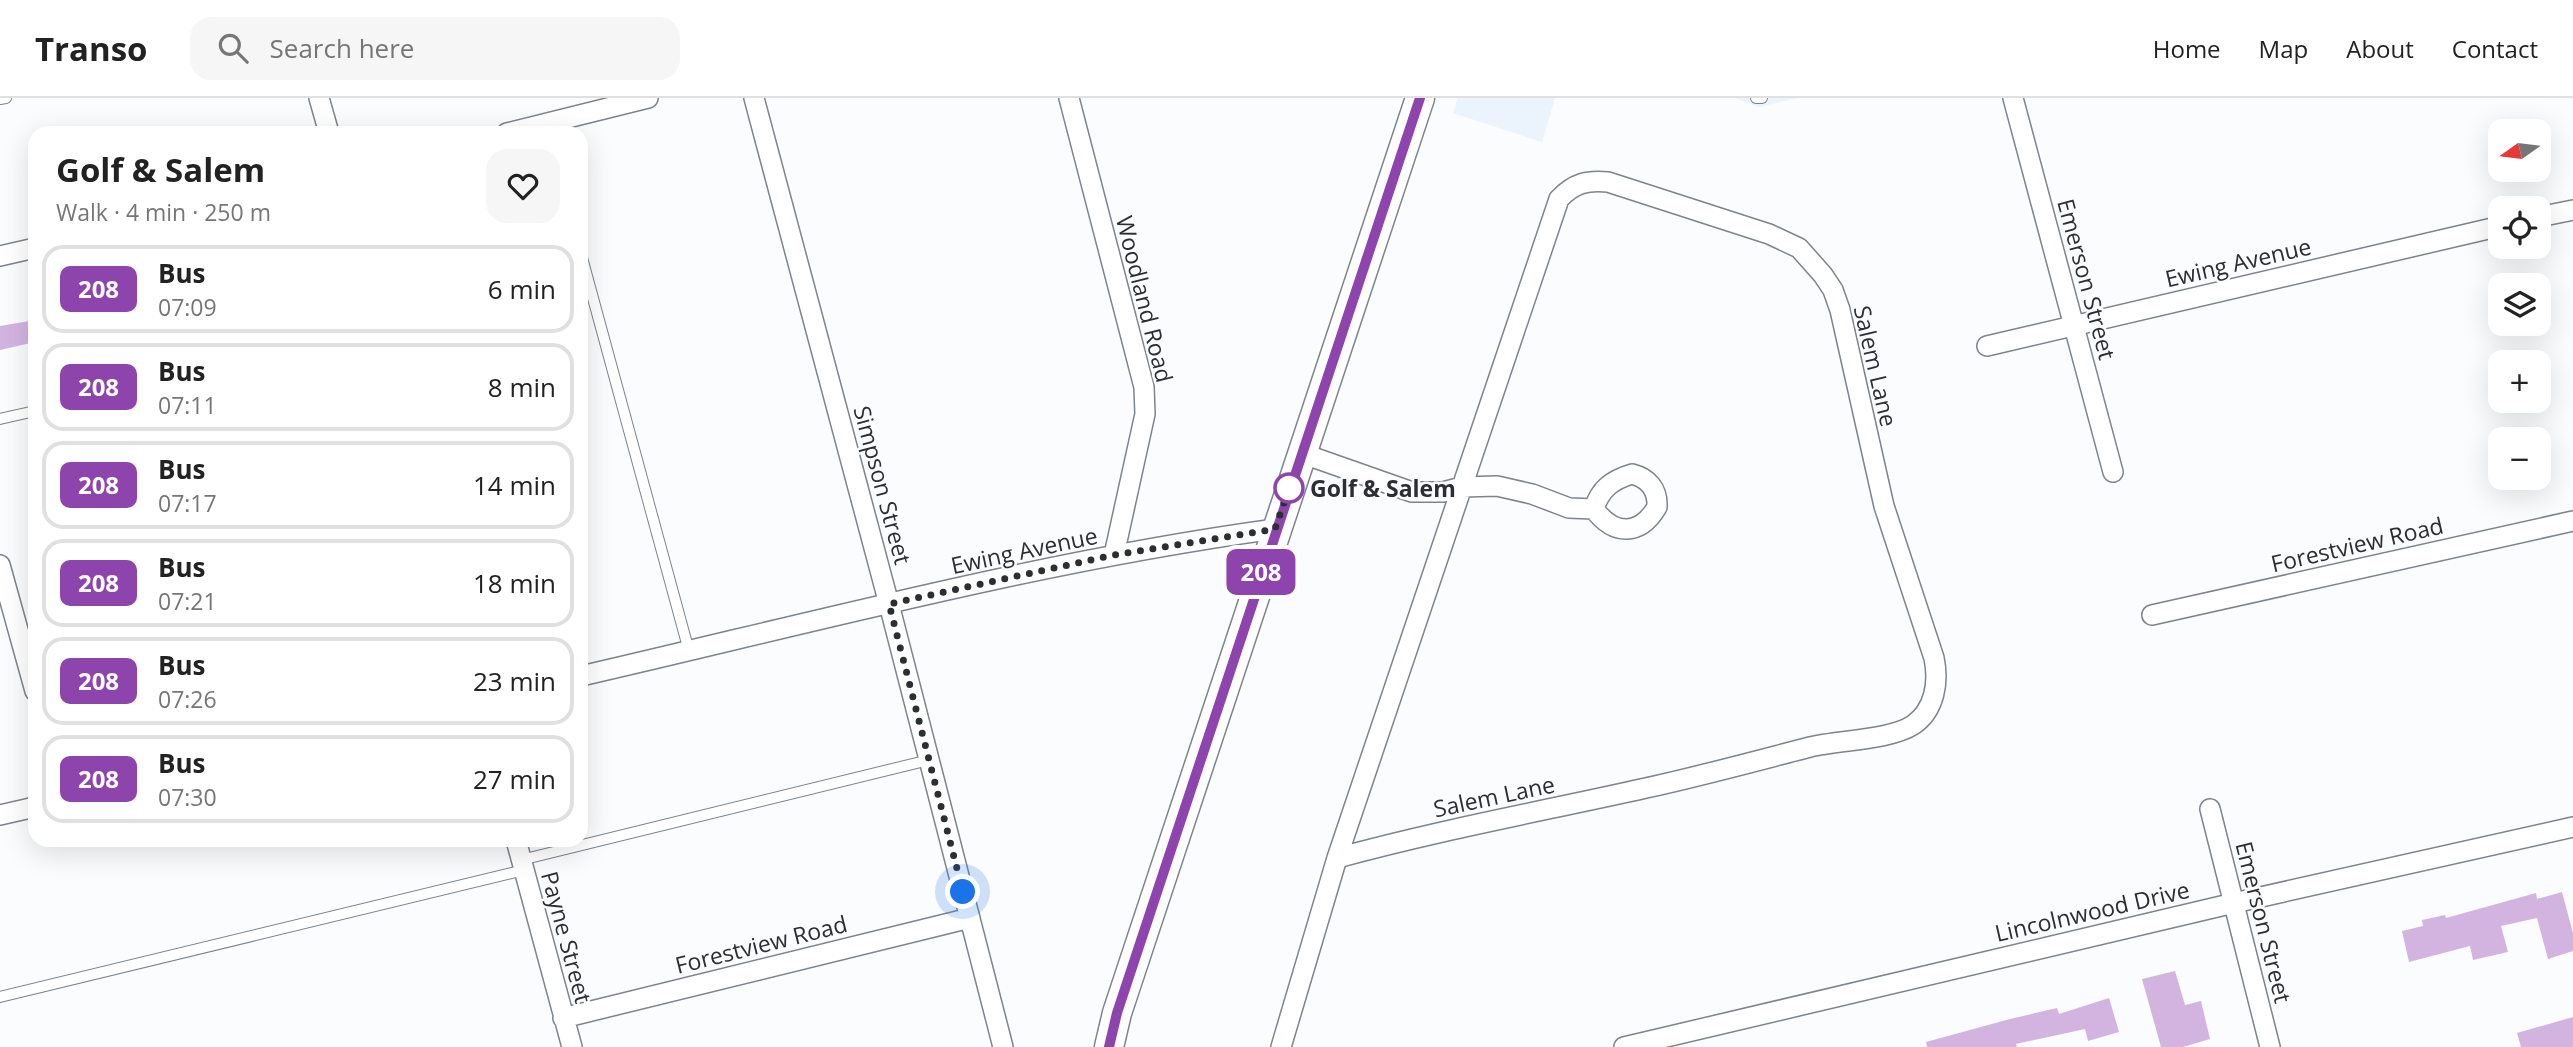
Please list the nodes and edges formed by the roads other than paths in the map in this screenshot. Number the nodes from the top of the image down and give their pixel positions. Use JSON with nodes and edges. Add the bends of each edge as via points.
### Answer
{"nodes":[{"id":1,"x":6,"y":98,"type":"edge"},
{"id":2,"x":319,"y":98,"type":"edge"},
{"id":3,"x":648,"y":98,"type":"edge"},
{"id":4,"x":754,"y":98,"type":"edge"},
{"id":5,"x":1069,"y":98,"type":"edge"},
{"id":6,"x":1420,"y":98,"type":"edge"},
{"id":7,"x":1756,"y":98,"type":"edge"},
{"id":8,"x":1762,"y":98,"type":"edge"},
{"id":9,"x":2013,"y":98,"type":"edge"},
{"id":10,"x":0,"y":99,"type":"edge"},
{"id":11,"x":327,"y":126,"type":"edge"},
{"id":12,"x":554,"y":126,"type":"edge"},
{"id":13,"x":2573,"y":210,"type":"edge"},
{"id":14,"x":2551,"y":215,"type":"edge"},
{"id":15,"x":2488,"y":229,"type":"edge"},
{"id":16,"x":28,"y":250,"type":"edge"},
{"id":17,"x":0,"y":256,"type":"edge"},
{"id":18,"x":588,"y":280,"type":"edge"},
{"id":19,"x":2074,"y":325,"type":"junction"},
{"id":20,"x":1987,"y":345,"type":"dead end"},
{"id":21,"x":28,"y":413,"type":"edge"},
{"id":22,"x":0,"y":419,"type":"edge"},
{"id":23,"x":1301,"y":453,"type":"junction"},
{"id":24,"x":2113,"y":472,"type":"dead end"},
{"id":25,"x":1462,"y":487,"type":"junction"},
{"id":26,"x":1594,"y":509,"type":"dead end"},
{"id":27,"x":2573,"y":521,"type":"edge"},
{"id":28,"x":1275,"y":529,"type":"junction"},
{"id":29,"x":1114,"y":555,"type":"junction"},
{"id":30,"x":0,"y":565,"type":"edge"},
{"id":31,"x":889,"y":604,"type":"junction"},
{"id":32,"x":2152,"y":615,"type":"dead end"},
{"id":33,"x":689,"y":651,"type":"junction"},
{"id":34,"x":28,"y":666,"type":"edge"},
{"id":35,"x":588,"y":674,"type":"edge"},
{"id":36,"x":929,"y":760,"type":"junction"},
{"id":37,"x":28,"y":809,"type":"edge"},
{"id":38,"x":2210,"y":809,"type":"dead end"},
{"id":39,"x":0,"y":816,"type":"edge"},
{"id":40,"x":2573,"y":827,"type":"edge"},
{"id":41,"x":518,"y":847,"type":"edge"},
{"id":42,"x":1337,"y":858,"type":"junction"},
{"id":43,"x":523,"y":865,"type":"junction"},
{"id":44,"x":2234,"y":903,"type":"junction"},
{"id":45,"x":970,"y":918,"type":"junction"},
{"id":46,"x":0,"y":997,"type":"edge"},
{"id":47,"x":563,"y":1018,"type":"junction"},
{"id":48,"x":572,"y":1047,"type":"edge"},
{"id":49,"x":1003,"y":1047,"type":"edge"},
{"id":50,"x":1109,"y":1047,"type":"edge"},
{"id":51,"x":1281,"y":1047,"type":"edge"},
{"id":52,"x":1624,"y":1047,"type":"edge"},
{"id":53,"x":2270,"y":1047,"type":"edge"}],
"edges":[{"from":1,"to":10,"type":"lane"},
{"from":2,"to":11,"type":"street"},
{"from":3,"to":12,"type":"street"},
{"from":4,"to":31,"type":"street","name":"Simpson Street"},
{"from":5,"to":29,"type":"street","name":"Woodland Road","via":[[1144,387],[1144,414]]},
{"from":6,"to":23,"type":"main road"},
{"from":7,"to":8,"type":"lane"},
{"from":9,"to":19,"type":"street","name":"Emerson Street"},
{"from":13,"to":14,"type":"street"},
{"from":15,"to":19,"type":"street","name":"Ewing Avenue"},
{"from":16,"to":17,"type":"street"},
{"from":18,"to":33,"type":"lane"},
{"from":19,"to":20,"type":"street","name":"Ewing Avenue"},
{"from":19,"to":24,"type":"street","name":"Emerson Street"},
{"from":21,"to":22,"type":"lane"},
{"from":23,"to":25,"type":"street","via":[[1412,492]]},
{"from":23,"to":28,"type":"main road"},
{"from":25,"to":26,"type":"street","via":[[1506,488],[1569,508]]},
{"from":25,"to":42,"type":"street","name":"Salem Lane"},
{"from":25,"to":42,"type":"street","name":"Salem Lane","via":[[1554,214],[1568,190],[1585,181],[1608,182],[1785,241],[1811,260],[1833,290],[1840,310],[1884,506],[1934,658],[1937,672],[1932,700],[1915,724],[1901,731],[1823,744]]},
{"from":27,"to":32,"type":"street","name":"Forestview Road"},
{"from":28,"to":29,"type":"street","name":"Ewing Avenue"},
{"from":28,"to":50,"type":"main road"},
{"from":29,"to":31,"type":"street","name":"Ewing Avenue"},
{"from":30,"to":34,"type":"street"},
{"from":31,"to":33,"type":"street","name":"Ewing Avenue"},
{"from":31,"to":36,"type":"street","name":"Simpson Street"},
{"from":33,"to":35,"type":"street","name":"Ewing Avenue"},
{"from":36,"to":43,"type":"lane"},
{"from":36,"to":45,"type":"street","name":"Simpson Street"},
{"from":37,"to":39,"type":"street"},
{"from":38,"to":44,"type":"street","name":"Emerson Street"},
{"from":40,"to":44,"type":"street","name":"Lincolnwood Drive"},
{"from":41,"to":43,"type":"street","name":"Payne Street"},
{"from":42,"to":51,"type":"street","name":"Salem Lane"},
{"from":43,"to":46,"type":"lane"},
{"from":43,"to":47,"type":"street","name":"Payne Street"},
{"from":44,"to":52,"type":"street","name":"Lincolnwood Drive"},
{"from":44,"to":53,"type":"street","name":"Emerson Street"},
{"from":45,"to":47,"type":"street","name":"Forestview Road"},
{"from":45,"to":49,"type":"street","name":"Simpson Street"},
{"from":47,"to":48,"type":"street","name":"Payne Street"}]}
